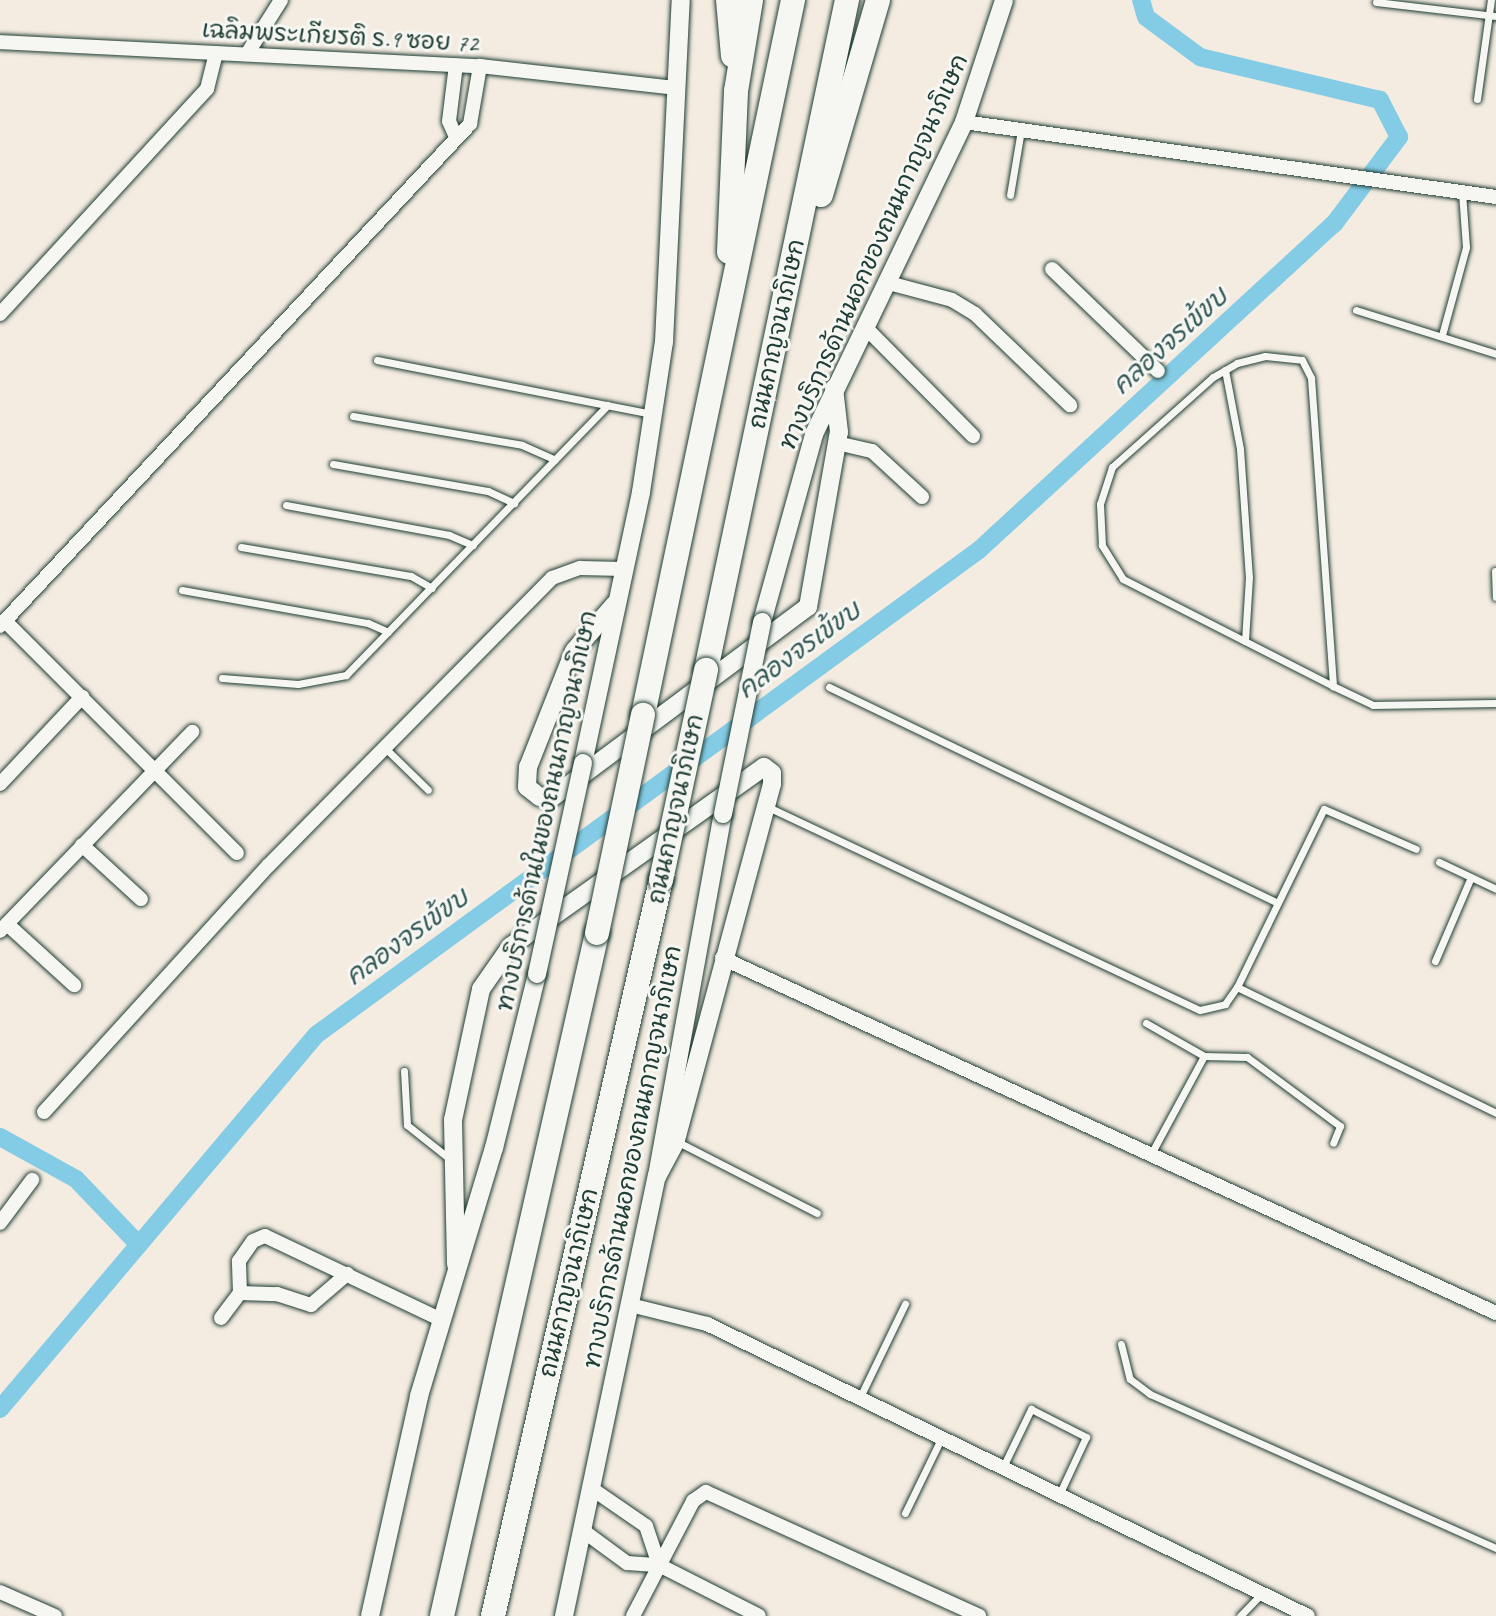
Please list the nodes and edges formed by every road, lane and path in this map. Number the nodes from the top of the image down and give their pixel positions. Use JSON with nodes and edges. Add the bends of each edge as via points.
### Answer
{"nodes":[{"id":1,"x":281,"y":0,"type":"edge"},
{"id":2,"x":681,"y":0,"type":"edge"},
{"id":3,"x":728,"y":0,"type":"edge"},
{"id":4,"x":750,"y":0,"type":"edge"},
{"id":5,"x":793,"y":0,"type":"edge"},
{"id":6,"x":847,"y":0,"type":"edge"},
{"id":7,"x":878,"y":0,"type":"edge"},
{"id":8,"x":1004,"y":0,"type":"edge"},
{"id":9,"x":1491,"y":0,"type":"edge"},
{"id":10,"x":1376,"y":2,"type":"dead end"},
{"id":11,"x":1492,"y":16,"type":"edge"},
{"id":12,"x":0,"y":42,"type":"edge"},
{"id":13,"x":216,"y":53,"type":"junction"},
{"id":14,"x":247,"y":54,"type":"junction"},
{"id":15,"x":456,"y":65,"type":"junction"},
{"id":16,"x":480,"y":66,"type":"junction"},
{"id":17,"x":676,"y":88,"type":"junction"},
{"id":18,"x":736,"y":91,"type":"junction"},
{"id":19,"x":1477,"y":99,"type":"dead end"},
{"id":20,"x":964,"y":122,"type":"junction"},
{"id":21,"x":1021,"y":130,"type":"junction"},
{"id":22,"x":456,"y":136,"type":"junction"},
{"id":23,"x":1462,"y":192,"type":"junction"},
{"id":24,"x":1010,"y":195,"type":"dead end"},
{"id":25,"x":1496,"y":197,"type":"edge"},
{"id":26,"x":1052,"y":269,"type":"dead end"},
{"id":27,"x":789,"y":275,"type":"junction"},
{"id":28,"x":885,"y":282,"type":"junction"},
{"id":29,"x":1356,"y":310,"type":"dead end"},
{"id":30,"x":0,"y":314,"type":"edge"},
{"id":31,"x":864,"y":326,"type":"junction"},
{"id":32,"x":726,"y":330,"type":"junction"},
{"id":33,"x":1442,"y":335,"type":"junction"},
{"id":34,"x":1496,"y":354,"type":"edge"},
{"id":35,"x":377,"y":360,"type":"dead end"},
{"id":36,"x":1225,"y":370,"type":"junction"},
{"id":37,"x":1158,"y":371,"type":"dead end"},
{"id":38,"x":834,"y":388,"type":"junction"},
{"id":39,"x":608,"y":405,"type":"junction"},
{"id":40,"x":1070,"y":405,"type":"dead end"},
{"id":41,"x":655,"y":414,"type":"junction"},
{"id":42,"x":353,"y":416,"type":"dead end"},
{"id":43,"x":973,"y":436,"type":"dead end"},
{"id":44,"x":837,"y":443,"type":"junction"},
{"id":45,"x":555,"y":460,"type":"junction"},
{"id":46,"x":333,"y":464,"type":"dead end"},
{"id":47,"x":922,"y":497,"type":"dead end"},
{"id":48,"x":514,"y":503,"type":"junction"},
{"id":49,"x":286,"y":505,"type":"dead end"},
{"id":50,"x":473,"y":545,"type":"junction"},
{"id":51,"x":241,"y":547,"type":"dead end"},
{"id":52,"x":623,"y":569,"type":"junction"},
{"id":53,"x":1495,"y":571,"type":"edge"},
{"id":54,"x":432,"y":588,"type":"junction"},
{"id":55,"x":182,"y":590,"type":"dead end"},
{"id":56,"x":1496,"y":597,"type":"edge"},
{"id":57,"x":615,"y":604,"type":"junction"},
{"id":58,"x":2,"y":623,"type":"edge"},
{"id":59,"x":388,"y":632,"type":"junction"},
{"id":60,"x":1245,"y":641,"type":"junction"},
{"id":61,"x":222,"y":678,"type":"dead end"},
{"id":62,"x":1333,"y":686,"type":"junction"},
{"id":63,"x":830,"y":687,"type":"dead end"},
{"id":64,"x":82,"y":697,"type":"junction"},
{"id":65,"x":1496,"y":703,"type":"edge"},
{"id":66,"x":192,"y":732,"type":"dead end"},
{"id":67,"x":385,"y":748,"type":"junction"},
{"id":68,"x":154,"y":769,"type":"junction"},
{"id":69,"x":0,"y":784,"type":"edge"},
{"id":70,"x":428,"y":790,"type":"dead end"},
{"id":71,"x":766,"y":806,"type":"junction"},
{"id":72,"x":82,"y":845,"type":"junction"},
{"id":73,"x":1416,"y":849,"type":"dead end"},
{"id":74,"x":237,"y":853,"type":"dead end"},
{"id":75,"x":1439,"y":862,"type":"dead end"},
{"id":76,"x":1471,"y":877,"type":"junction"},
{"id":77,"x":1496,"y":889,"type":"edge"},
{"id":78,"x":141,"y":899,"type":"dead end"},
{"id":79,"x":1276,"y":902,"type":"junction"},
{"id":80,"x":3,"y":927,"type":"edge"},
{"id":81,"x":722,"y":958,"type":"junction"},
{"id":82,"x":1435,"y":961,"type":"dead end"},
{"id":83,"x":74,"y":985,"type":"dead end"},
{"id":84,"x":1237,"y":987,"type":"junction"},
{"id":85,"x":1146,"y":1023,"type":"dead end"},
{"id":86,"x":1203,"y":1056,"type":"junction"},
{"id":87,"x":404,"y":1071,"type":"dead end"},
{"id":88,"x":44,"y":1112,"type":"dead end"},
{"id":89,"x":1496,"y":1113,"type":"edge"},
{"id":90,"x":675,"y":1141,"type":"junction"},
{"id":91,"x":1333,"y":1143,"type":"dead end"},
{"id":92,"x":1150,"y":1154,"type":"junction"},
{"id":93,"x":451,"y":1160,"type":"junction"},
{"id":94,"x":657,"y":1176,"type":"junction"},
{"id":95,"x":32,"y":1180,"type":"dead end"},
{"id":96,"x":817,"y":1213,"type":"dead end"},
{"id":97,"x":0,"y":1223,"type":"edge"},
{"id":98,"x":456,"y":1264,"type":"junction"},
{"id":99,"x":347,"y":1274,"type":"junction"},
{"id":100,"x":240,"y":1293,"type":"junction"},
{"id":101,"x":905,"y":1304,"type":"dead end"},
{"id":102,"x":630,"y":1305,"type":"junction"},
{"id":103,"x":1496,"y":1313,"type":"edge"},
{"id":104,"x":221,"y":1318,"type":"dead end"},
{"id":105,"x":440,"y":1319,"type":"junction"},
{"id":106,"x":1121,"y":1344,"type":"dead end"},
{"id":107,"x":858,"y":1401,"type":"junction"},
{"id":108,"x":940,"y":1441,"type":"junction"},
{"id":109,"x":1001,"y":1471,"type":"junction"},
{"id":110,"x":591,"y":1488,"type":"junction"},
{"id":111,"x":1058,"y":1498,"type":"junction"},
{"id":112,"x":905,"y":1513,"type":"dead end"},
{"id":113,"x":582,"y":1530,"type":"junction"},
{"id":114,"x":1496,"y":1548,"type":"edge"},
{"id":115,"x":659,"y":1565,"type":"junction"},
{"id":116,"x":0,"y":1592,"type":"edge"},
{"id":117,"x":1261,"y":1594,"type":"junction"},
{"id":118,"x":31,"y":1610,"type":"edge"},
{"id":119,"x":55,"y":1616,"type":"edge"},
{"id":120,"x":370,"y":1616,"type":"edge"},
{"id":121,"x":442,"y":1616,"type":"edge"},
{"id":122,"x":493,"y":1616,"type":"edge"},
{"id":123,"x":564,"y":1616,"type":"edge"},
{"id":124,"x":633,"y":1616,"type":"edge"},
{"id":125,"x":759,"y":1616,"type":"edge"},
{"id":126,"x":979,"y":1616,"type":"edge"},
{"id":127,"x":1240,"y":1616,"type":"edge"},
{"id":128,"x":1308,"y":1616,"type":"edge"}],
"edges":[{"from":1,"to":14,"type":"street"},
{"from":2,"to":17,"type":"main road","name":"ทางบริการด้านในของถนนกาญจนาภิเษก"},
{"from":3,"to":18,"type":"highway"},
{"from":4,"to":18,"type":"highway"},
{"from":5,"to":32,"type":"highway","name":"ถนนกาญจนาภิเษก"},
{"from":6,"to":27,"type":"highway","name":"ถนนกาญจนาภิเษก"},
{"from":7,"to":27,"type":"highway","via":[[813,224]]},
{"from":8,"to":20,"type":"main road","name":"ทางบริการด้านนอกของถนนกาญจนาภิเษก"},
{"from":9,"to":11,"type":"lane"},
{"from":10,"to":11,"type":"lane"},
{"from":11,"to":19,"type":"lane"},
{"from":12,"to":13,"type":"street","name":"เฉลิมพระเกียรติ ร.9 ซอย 72"},
{"from":13,"to":14,"type":"street","name":"เฉลิมพระเกียรติ ร.9 ซอย 72"},
{"from":13,"to":30,"type":"street","via":[[207,89]]},
{"from":14,"to":15,"type":"street","name":"เฉลิมพระเกียรติ ร.9 ซอย 72"},
{"from":15,"to":16,"type":"street","name":"เฉลิมพระเกียรติ ร.9 ซอย 72"},
{"from":15,"to":22,"type":"street","via":[[450,121]]},
{"from":16,"to":17,"type":"street","name":"เฉลิมพระเกียรติ ร.9 ซอย 72"},
{"from":16,"to":22,"type":"street","via":[[470,124]]},
{"from":17,"to":41,"type":"main road","name":"ทางบริการด้านในของถนนกาญจนาภิเษก","via":[[670,271]]},
{"from":18,"to":32,"type":"highway"},
{"from":20,"to":21,"type":"street"},
{"from":20,"to":28,"type":"main road","name":"ทางบริการด้านนอกของถนนกาญจนาภิเษก"},
{"from":21,"to":23,"type":"street"},
{"from":21,"to":24,"type":"lane"},
{"from":22,"to":58,"type":"street"},
{"from":23,"to":25,"type":"street"},
{"from":23,"to":33,"type":"lane","via":[[1466,247]]},
{"from":26,"to":37,"type":"street"},
{"from":27,"to":122,"type":"highway","name":"ถนนกาญจนาภิเษก","bridge":true,"via":[[661,880]]},
{"from":28,"to":31,"type":"main road","name":"ทางบริการด้านนอกของถนนกาญจนาภิเษก"},
{"from":28,"to":40,"type":"street","via":[[952,300],[975,314]]},
{"from":29,"to":33,"type":"lane"},
{"from":31,"to":38,"type":"main road","name":"ทางบริการด้านนอกของถนนกาญจนาภิเษก"},
{"from":31,"to":43,"type":"street"},
{"from":32,"to":121,"type":"highway","name":"ถนนกาญจนาภิเษก","bridge":true,"via":[[597,933]]},
{"from":33,"to":34,"type":"lane"},
{"from":35,"to":39,"type":"lane"},
{"from":36,"to":60,"type":"lane","via":[[1240,449],[1249,577]]},
{"from":36,"to":60,"type":"lane","via":[[1112,467],[1100,504],[1102,545],[1123,579]]},
{"from":36,"to":62,"type":"lane","via":[[1265,356],[1286,356],[1302,360],[1311,378]]},
{"from":38,"to":44,"type":"main road"},
{"from":38,"to":94,"type":"main road","name":"ทางบริการด้านนอกของถนนกาญจนาภิเษก","bridge":true,"via":[[786,521],[762,622]]},
{"from":39,"to":41,"type":"lane"},
{"from":39,"to":45,"type":"lane"},
{"from":41,"to":52,"type":"main road","name":"ทางบริการด้านในของถนนกาญจนาภิเษก"},
{"from":42,"to":45,"type":"lane","via":[[522,445]]},
{"from":44,"to":47,"type":"street","via":[[872,451]]},
{"from":44,"to":57,"type":"main road","via":[[808,607],[550,799],[540,798],[527,787],[528,767],[574,651]]},
{"from":45,"to":48,"type":"lane"},
{"from":46,"to":48,"type":"lane","via":[[488,491]]},
{"from":48,"to":50,"type":"lane"},
{"from":49,"to":50,"type":"lane","via":[[449,535]]},
{"from":50,"to":54,"type":"lane"},
{"from":51,"to":54,"type":"lane","via":[[411,576]]},
{"from":52,"to":57,"type":"main road","name":"ทางบริการด้านในของถนนกาญจนาภิเษก"},
{"from":52,"to":67,"type":"street","via":[[580,568],[552,578]]},
{"from":53,"to":56,"type":"lane"},
{"from":54,"to":59,"type":"lane"},
{"from":55,"to":59,"type":"lane","via":[[368,622]]},
{"from":57,"to":98,"type":"main road","name":"ทางบริการด้านในของถนนกาญจนาภิเษก","bridge":true,"via":[[537,974],[494,1148]]},
{"from":58,"to":64,"type":"street"},
{"from":59,"to":61,"type":"lane","via":[[346,675],[323,682]]},
{"from":60,"to":62,"type":"lane"},
{"from":62,"to":65,"type":"lane","via":[[1373,705]]},
{"from":63,"to":79,"type":"lane"},
{"from":64,"to":68,"type":"street"},
{"from":64,"to":69,"type":"street"},
{"from":66,"to":68,"type":"street"},
{"from":67,"to":70,"type":"lane"},
{"from":67,"to":88,"type":"street","via":[[134,1007]]},
{"from":68,"to":72,"type":"street"},
{"from":68,"to":74,"type":"street"},
{"from":71,"to":81,"type":"main road"},
{"from":71,"to":84,"type":"lane","via":[[1200,1010],[1225,1004]]},
{"from":71,"to":93,"type":"main road","via":[[772,773],[757,767],[511,946],[481,989],[453,1120]]},
{"from":72,"to":78,"type":"street"},
{"from":72,"to":80,"type":"street"},
{"from":73,"to":79,"type":"lane","via":[[1324,809]]},
{"from":75,"to":76,"type":"lane"},
{"from":76,"to":77,"type":"lane"},
{"from":76,"to":82,"type":"lane"},
{"from":79,"to":84,"type":"lane"},
{"from":80,"to":83,"type":"street"},
{"from":81,"to":90,"type":"main road"},
{"from":81,"to":92,"type":"street"},
{"from":84,"to":89,"type":"lane"},
{"from":85,"to":86,"type":"lane"},
{"from":86,"to":91,"type":"lane","via":[[1247,1057],[1340,1126]]},
{"from":86,"to":92,"type":"lane"},
{"from":87,"to":93,"type":"lane","via":[[407,1125]]},
{"from":90,"to":94,"type":"main road"},
{"from":90,"to":96,"type":"lane"},
{"from":92,"to":103,"type":"street"},
{"from":93,"to":98,"type":"main road"},
{"from":94,"to":102,"type":"main road","name":"ทางบริการด้านนอกของถนนกาญจนาภิเษก"},
{"from":95,"to":97,"type":"street"},
{"from":98,"to":105,"type":"main road","name":"ทางบริการด้านในของถนนกาญจนาภิเษก"},
{"from":99,"to":100,"type":"street","via":[[321,1303],[311,1305],[277,1294]]},
{"from":99,"to":100,"type":"street","via":[[265,1236],[253,1241],[239,1262]]},
{"from":99,"to":105,"type":"street"},
{"from":100,"to":104,"type":"street"},
{"from":101,"to":107,"type":"lane"},
{"from":102,"to":107,"type":"street","via":[[706,1324]]},
{"from":102,"to":110,"type":"main road","name":"ทางบริการด้านนอกของถนนกาญจนาภิเษก"},
{"from":105,"to":120,"type":"main road","name":"ทางบริการด้านในของถนนกาญจนาภิเษก"},
{"from":106,"to":114,"type":"lane","via":[[1130,1379],[1150,1394]]},
{"from":107,"to":108,"type":"street"},
{"from":108,"to":109,"type":"street"},
{"from":108,"to":112,"type":"lane"},
{"from":109,"to":111,"type":"street"},
{"from":109,"to":111,"type":"lane","via":[[1031,1409],[1086,1437]]},
{"from":110,"to":113,"type":"main road","name":"ทางบริการด้านนอกของถนนกาญจนาภิเษก"},
{"from":110,"to":115,"type":"street","via":[[646,1526]]},
{"from":111,"to":117,"type":"street"},
{"from":113,"to":115,"type":"street","via":[[627,1563]]},
{"from":113,"to":123,"type":"main road","name":"ทางบริการด้านนอกของถนนกาญจนาภิเษก"},
{"from":115,"to":124,"type":"street"},
{"from":115,"to":125,"type":"street"},
{"from":115,"to":126,"type":"street","via":[[693,1501],[706,1492]]},
{"from":116,"to":118,"type":"street"},
{"from":117,"to":127,"type":"lane"},
{"from":117,"to":128,"type":"street"},
{"from":118,"to":119,"type":"street"}]}
